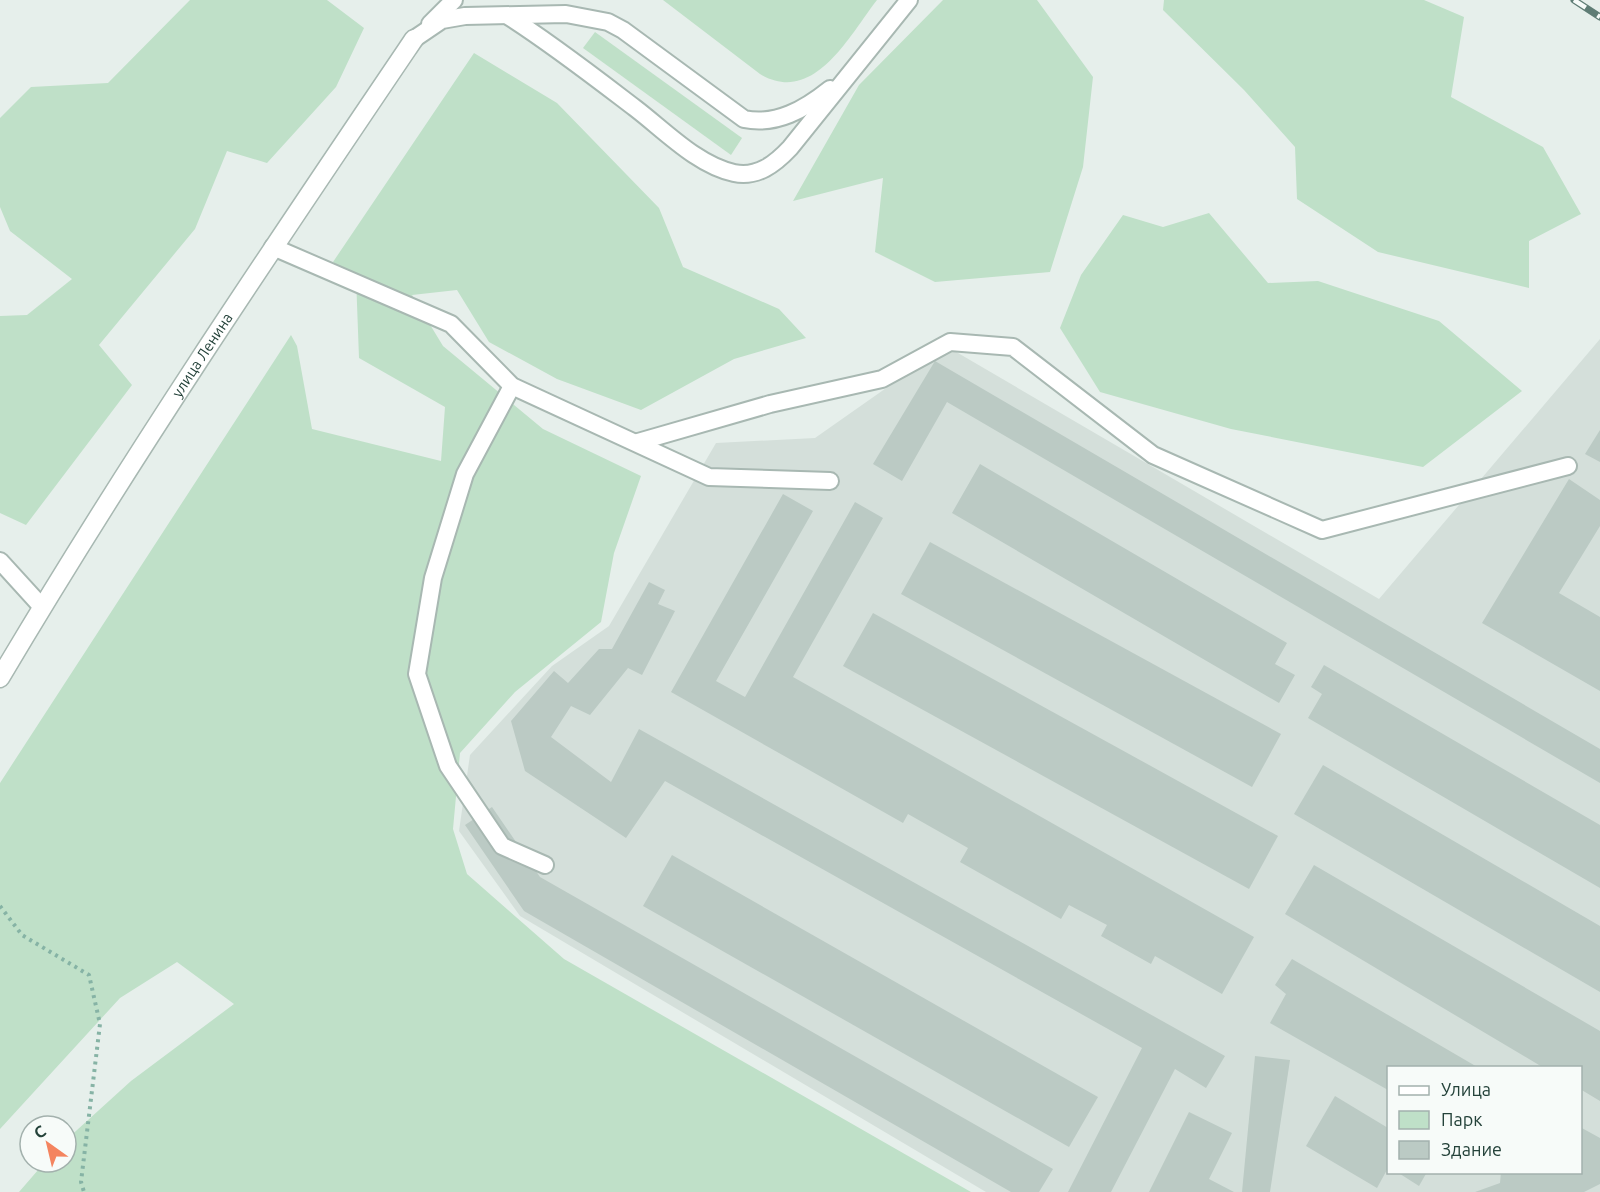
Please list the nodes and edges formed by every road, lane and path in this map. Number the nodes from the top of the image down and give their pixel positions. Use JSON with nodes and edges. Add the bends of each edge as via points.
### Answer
{"nodes":[{"id":1,"x":454,"y":0,"type":"edge"},
{"id":2,"x":909,"y":0,"type":"edge"},
{"id":3,"x":508,"y":16,"type":"junction"},
{"id":4,"x":414,"y":39,"type":"junction"},
{"id":5,"x":853,"y":69,"type":"junction"},
{"id":6,"x":273,"y":247,"type":"junction"},
{"id":7,"x":513,"y":386,"type":"junction"},
{"id":8,"x":638,"y":442,"type":"junction"},
{"id":9,"x":1568,"y":466,"type":"dead end"},
{"id":10,"x":830,"y":481,"type":"dead end"},
{"id":11,"x":0,"y":561,"type":"edge"},
{"id":12,"x":42,"y":607,"type":"junction"},
{"id":13,"x":0,"y":678,"type":"edge"},
{"id":14,"x":546,"y":865,"type":"dead end"},
{"id":15,"x":0,"y":906,"type":"edge"},
{"id":16,"x":84,"y":1192,"type":"edge"}],
"edges":[{"from":1,"to":4,"type":"lane"},
{"from":2,"to":5,"type":"lane"},
{"from":3,"to":4,"type":"lane","via":[[446,19]]},
{"from":3,"to":5,"type":"lane","via":[[566,14],[608,22],[724,106],[754,121],[772,120],[804,107]]},
{"from":3,"to":5,"type":"lane","via":[[553,45],[695,154],[735,173],[753,173],[778,161]]},
{"from":4,"to":6,"type":"street","name":"улица Ленина"},
{"from":6,"to":7,"type":"lane","via":[[451,324]]},
{"from":6,"to":12,"type":"street","name":"улица Ленина"},
{"from":7,"to":8,"type":"lane"},
{"from":7,"to":14,"type":"lane","via":[[465,474],[434,578],[417,674],[448,766],[495,836],[502,846]]},
{"from":8,"to":9,"type":"lane","via":[[770,404],[882,379],[950,342],[1013,347],[1153,455],[1322,530]]},
{"from":8,"to":10,"type":"lane","via":[[709,477]]},
{"from":11,"to":12,"type":"lane"},
{"from":12,"to":13,"type":"street","name":"улица Ленина"},
{"from":15,"to":16,"type":"path","via":[[22,936],[89,975],[99,1024],[81,1182]]}]}
